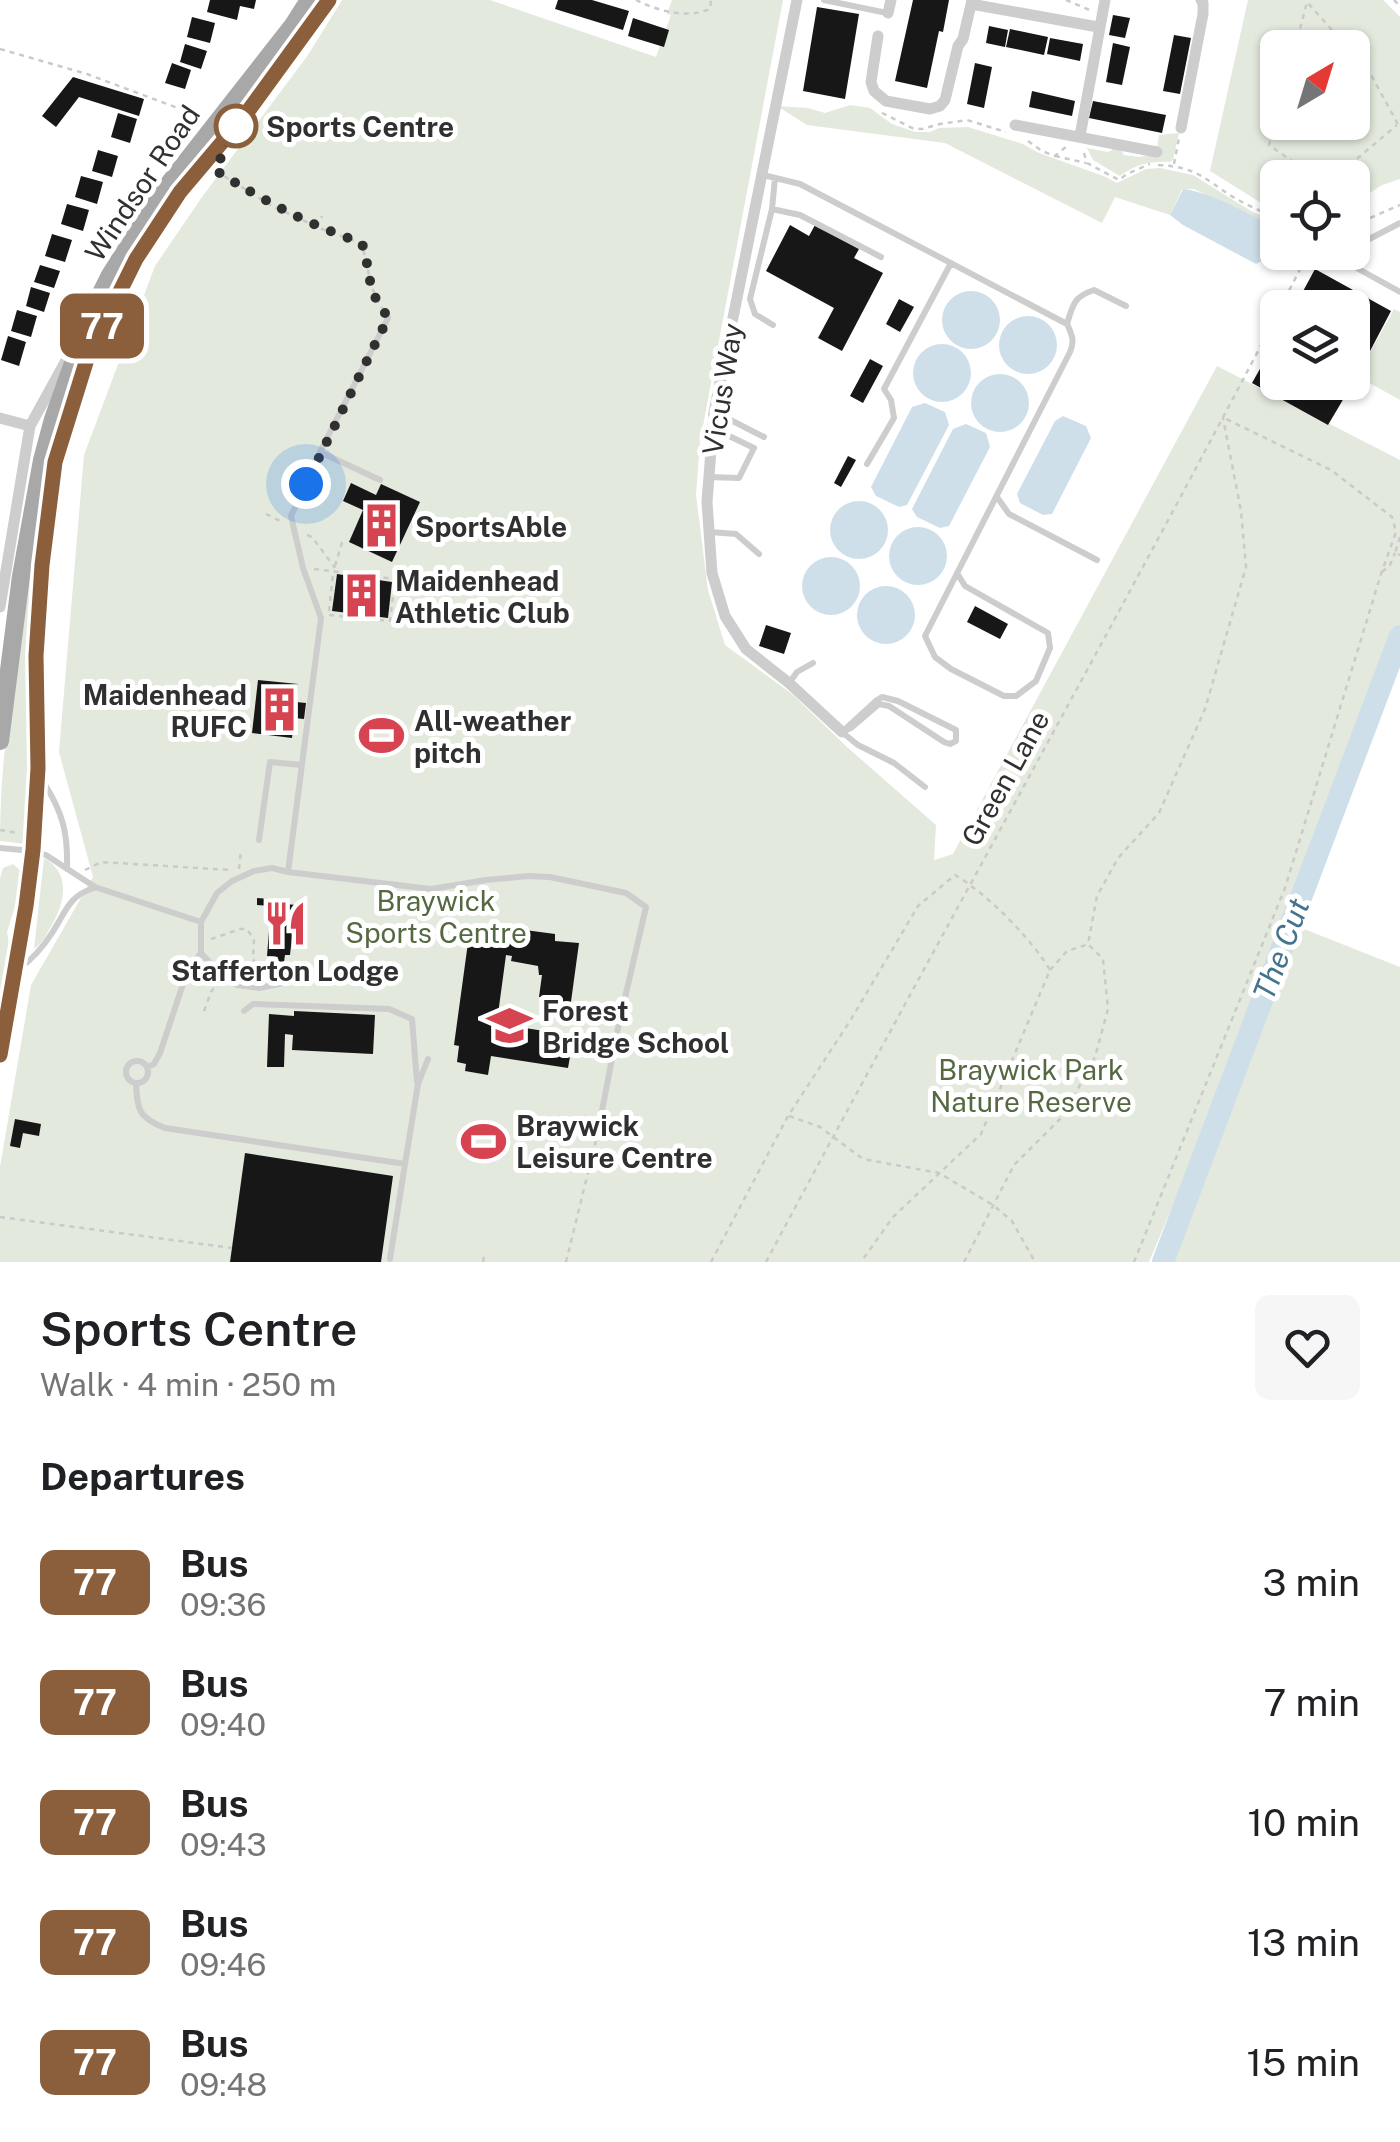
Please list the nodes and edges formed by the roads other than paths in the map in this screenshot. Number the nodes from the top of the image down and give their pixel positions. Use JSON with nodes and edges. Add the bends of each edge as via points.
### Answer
{"nodes":[{"id":1,"x":309,"y":0,"type":"edge"},
{"id":2,"x":329,"y":0,"type":"edge"},
{"id":3,"x":797,"y":0,"type":"edge"},
{"id":4,"x":824,"y":0,"type":"edge"},
{"id":5,"x":1104,"y":0,"type":"edge"},
{"id":6,"x":1201,"y":0,"type":"edge"},
{"id":7,"x":972,"y":2,"type":"edge"},
{"id":8,"x":890,"y":6,"type":"edge"},
{"id":9,"x":1100,"y":21,"type":"junction"},
{"id":10,"x":878,"y":36,"type":"dead end"},
{"id":11,"x":1181,"y":128,"type":"road end"},
{"id":12,"x":1013,"y":129,"type":"road end"},
{"id":13,"x":1080,"y":136,"type":"junction"},
{"id":14,"x":1157,"y":152,"type":"dead end"},
{"id":15,"x":769,"y":177,"type":"junction"},
{"id":16,"x":772,"y":209,"type":"junction"},
{"id":17,"x":1400,"y":223,"type":"edge"},
{"id":18,"x":1370,"y":239,"type":"edge"},
{"id":19,"x":881,"y":257,"type":"dead end"},
{"id":20,"x":951,"y":263,"type":"junction"},
{"id":21,"x":1360,"y":270,"type":"edge"},
{"id":22,"x":1400,"y":292,"type":"edge"},
{"id":23,"x":1126,"y":306,"type":"dead end"},
{"id":24,"x":92,"y":313,"type":"junction"},
{"id":25,"x":388,"y":318,"type":"road end"},
{"id":26,"x":1066,"y":324,"type":"junction"},
{"id":27,"x":773,"y":325,"type":"dead end"},
{"id":28,"x":714,"y":412,"type":"junction"},
{"id":29,"x":0,"y":418,"type":"edge"},
{"id":30,"x":30,"y":426,"type":"junction"},
{"id":31,"x":712,"y":432,"type":"junction"},
{"id":32,"x":764,"y":437,"type":"dead end"},
{"id":33,"x":320,"y":452,"type":"junction"},
{"id":34,"x":866,"y":464,"type":"dead end"},
{"id":35,"x":709,"y":477,"type":"junction"},
{"id":36,"x":380,"y":480,"type":"dead end"},
{"id":37,"x":996,"y":496,"type":"junction"},
{"id":38,"x":710,"y":532,"type":"junction"},
{"id":39,"x":4,"y":553,"type":"edge"},
{"id":40,"x":759,"y":554,"type":"dead end"},
{"id":41,"x":1097,"y":560,"type":"dead end"},
{"id":42,"x":957,"y":573,"type":"junction"},
{"id":43,"x":0,"y":606,"type":"edge"},
{"id":44,"x":812,"y":662,"type":"dead end"},
{"id":45,"x":789,"y":683,"type":"junction"},
{"id":46,"x":842,"y":732,"type":"junction"},
{"id":47,"x":0,"y":741,"type":"edge"},
{"id":48,"x":302,"y":766,"type":"junction"},
{"id":49,"x":38,"y":768,"type":"junction"},
{"id":50,"x":924,"y":787,"type":"dead end"},
{"id":51,"x":260,"y":840,"type":"dead end"},
{"id":52,"x":0,"y":848,"type":"edge"},
{"id":53,"x":33,"y":850,"type":"junction"},
{"id":54,"x":67,"y":870,"type":"junction"},
{"id":55,"x":288,"y":872,"type":"junction"},
{"id":56,"x":95,"y":887,"type":"junction"},
{"id":57,"x":201,"y":922,"type":"junction"},
{"id":58,"x":201,"y":952,"type":"junction"},
{"id":59,"x":14,"y":972,"type":"junction"},
{"id":60,"x":303,"y":976,"type":"dead end"},
{"id":61,"x":244,"y":1011,"type":"dead end"},
{"id":62,"x":0,"y":1027,"type":"edge"},
{"id":63,"x":0,"y":1055,"type":"edge"},
{"id":64,"x":428,"y":1059,"type":"dead end"},
{"id":65,"x":146,"y":1067,"type":"junction"},
{"id":66,"x":136,"y":1083,"type":"junction"},
{"id":67,"x":418,"y":1084,"type":"junction"},
{"id":68,"x":600,"y":1121,"type":"road end"},
{"id":69,"x":405,"y":1164,"type":"junction"},
{"id":70,"x":390,"y":1259,"type":"dead end"}],
"edges":[{"from":1,"to":24,"type":"main road","name":"Windsor Road","via":[[164,191]]},
{"from":2,"to":49,"type":"main road","via":[[180,192],[136,259],[88,356],[55,462],[42,565]]},
{"from":3,"to":15,"type":"street","name":"Vicus Way"},
{"from":4,"to":8,"type":"lane"},
{"from":5,"to":9,"type":"street"},
{"from":6,"to":11,"type":"street"},
{"from":7,"to":9,"type":"street"},
{"from":7,"to":10,"type":"street","via":[[942,104],[930,109],[886,101],[874,91]]},
{"from":9,"to":13,"type":"street"},
{"from":12,"to":13,"type":"street"},
{"from":13,"to":14,"type":"street"},
{"from":15,"to":16,"type":"lane"},
{"from":15,"to":20,"type":"lane","via":[[800,184]]},
{"from":15,"to":28,"type":"street","name":"Vicus Way"},
{"from":16,"to":19,"type":"lane","via":[[800,215]]},
{"from":16,"to":27,"type":"lane","via":[[750,299],[754,314]]},
{"from":17,"to":18,"type":"lane"},
{"from":20,"to":26,"type":"lane"},
{"from":20,"to":34,"type":"lane","via":[[884,389],[894,418]]},
{"from":21,"to":22,"type":"lane"},
{"from":23,"to":26,"type":"lane","via":[[1094,290],[1081,294]]},
{"from":24,"to":30,"type":"street"},
{"from":24,"to":47,"type":"main road","name":"Windsor Road","via":[[42,460]]},
{"from":25,"to":33,"type":"lane"},
{"from":26,"to":37,"type":"lane","via":[[1074,344]]},
{"from":28,"to":31,"type":"street","name":"Vicus Way"},
{"from":28,"to":32,"type":"lane"},
{"from":29,"to":30,"type":"street"},
{"from":30,"to":39,"type":"street"},
{"from":31,"to":35,"type":"street","name":"Vicus Way"},
{"from":31,"to":35,"type":"lane","via":[[754,448],[739,478]]},
{"from":33,"to":36,"type":"lane"},
{"from":33,"to":48,"type":"lane","via":[[291,516],[303,568],[325,616]]},
{"from":35,"to":38,"type":"street","name":"Vicus Way"},
{"from":37,"to":41,"type":"lane","via":[[1008,514]]},
{"from":37,"to":42,"type":"lane"},
{"from":38,"to":40,"type":"lane","via":[[736,534]]},
{"from":38,"to":45,"type":"street","name":"Vicus Way","via":[[724,616],[746,649]]},
{"from":39,"to":43,"type":"street"},
{"from":42,"to":42,"type":"lane","via":[[925,636],[929,647],[951,669],[1016,696],[1036,681],[1050,648],[1048,633],[965,586]]},
{"from":44,"to":45,"type":"lane"},
{"from":45,"to":46,"type":"street","name":"Vicus Way"},
{"from":46,"to":46,"type":"lane","via":[[882,697],[958,735],[950,744],[879,704]]},
{"from":46,"to":50,"type":"lane"},
{"from":48,"to":51,"type":"lane","via":[[270,762]]},
{"from":48,"to":55,"type":"lane"},
{"from":49,"to":53,"type":"main road"},
{"from":49,"to":54,"type":"lane","via":[[64,823]]},
{"from":52,"to":53,"type":"lane"},
{"from":53,"to":54,"type":"lane"},
{"from":53,"to":59,"type":"main road"},
{"from":54,"to":56,"type":"lane"},
{"from":55,"to":57,"type":"lane","via":[[240,873],[216,893]]},
{"from":55,"to":68,"type":"lane","via":[[431,889],[550,877],[626,893],[646,907]]},
{"from":56,"to":57,"type":"lane"},
{"from":56,"to":59,"type":"lane","via":[[78,893],[40,951]]},
{"from":57,"to":58,"type":"lane"},
{"from":58,"to":60,"type":"lane","via":[[237,984],[259,988]]},
{"from":58,"to":65,"type":"lane","via":[[188,969],[160,1053]]},
{"from":59,"to":62,"type":"lane"},
{"from":59,"to":63,"type":"main road"},
{"from":61,"to":67,"type":"lane","via":[[253,1004],[389,1009],[412,1019]]},
{"from":64,"to":67,"type":"lane"},
{"from":65,"to":66,"type":"lane","via":[[146,1077]]},
{"from":65,"to":66,"type":"lane","via":[[138,1061],[127,1066]]},
{"from":66,"to":69,"type":"lane","via":[[142,1114],[165,1128]]},
{"from":67,"to":69,"type":"lane"},
{"from":69,"to":70,"type":"lane"}]}
